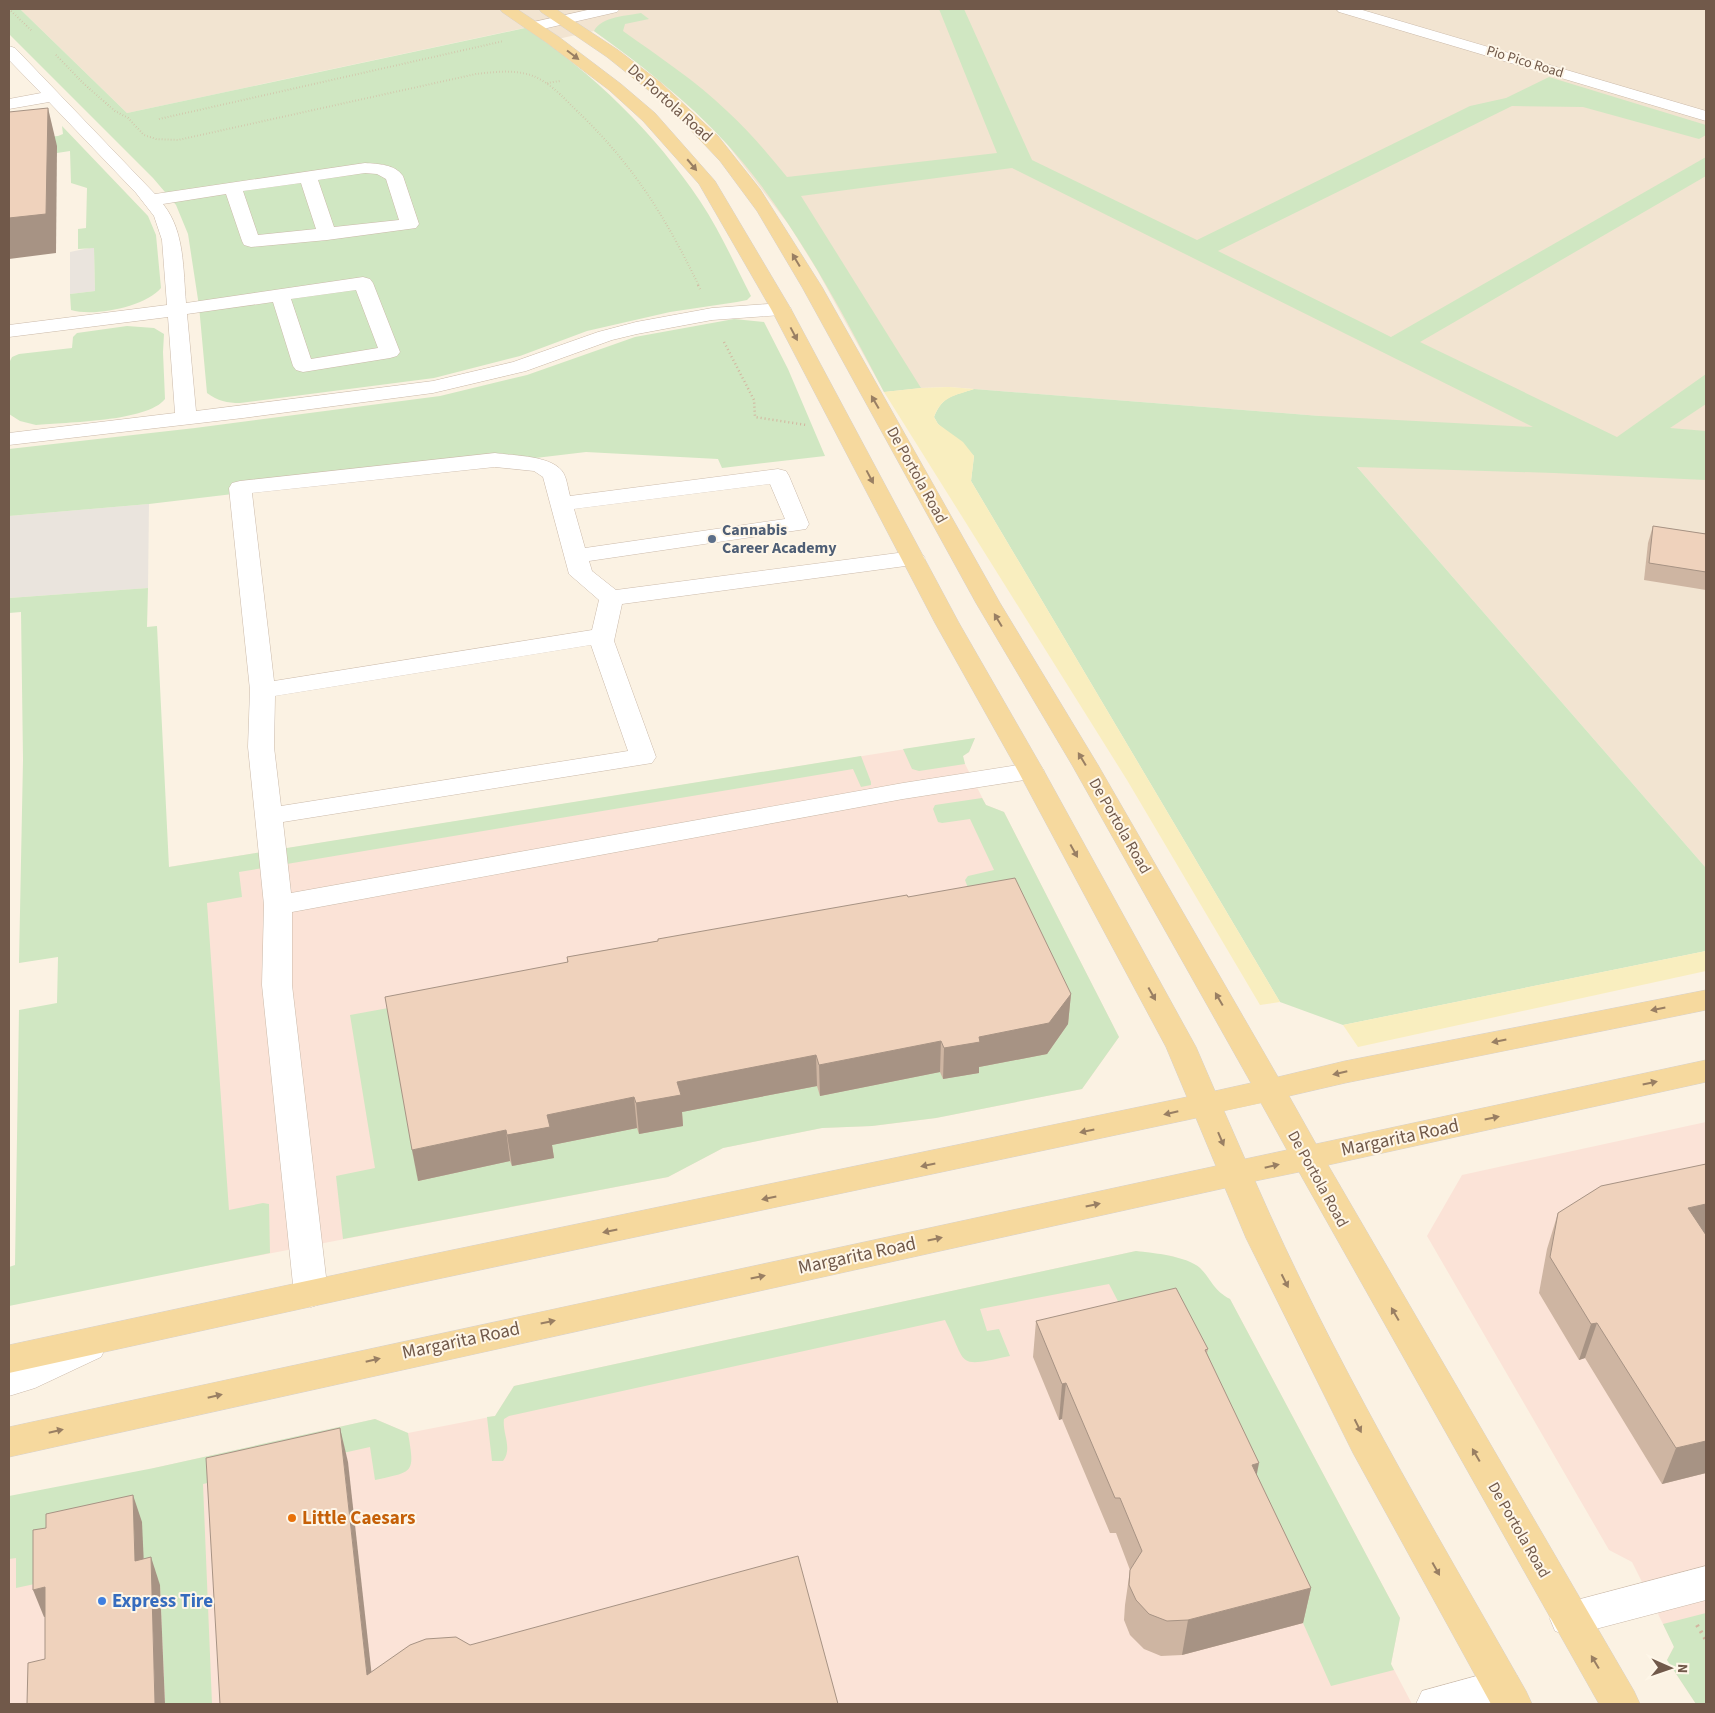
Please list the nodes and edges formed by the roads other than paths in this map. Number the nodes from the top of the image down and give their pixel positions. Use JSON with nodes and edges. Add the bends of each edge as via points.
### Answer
{"nodes":[{"id":1,"x":507,"y":9,"type":"edge"},
{"id":2,"x":612,"y":9,"type":"edge"},
{"id":3,"x":1344,"y":9,"type":"edge"},
{"id":4,"x":555,"y":14,"type":"edge"},
{"id":5,"x":538,"y":29,"type":"junction"},
{"id":6,"x":9,"y":51,"type":"edge"},
{"id":7,"x":52,"y":96,"type":"junction"},
{"id":8,"x":9,"y":104,"type":"edge"},
{"id":9,"x":1706,"y":116,"type":"edge"},
{"id":10,"x":308,"y":176,"type":"junction"},
{"id":11,"x":233,"y":187,"type":"junction"},
{"id":12,"x":151,"y":200,"type":"junction"},
{"id":13,"x":327,"y":234,"type":"junction"},
{"id":14,"x":280,"y":295,"type":"junction"},
{"id":15,"x":781,"y":309,"type":"junction"},
{"id":16,"x":177,"y":310,"type":"junction"},
{"id":17,"x":9,"y":332,"type":"edge"},
{"id":18,"x":186,"y":418,"type":"junction"},
{"id":19,"x":9,"y":439,"type":"edge"},
{"id":20,"x":918,"y":478,"type":"junction"},
{"id":21,"x":562,"y":504,"type":"junction"},
{"id":22,"x":576,"y":556,"type":"junction"},
{"id":23,"x":913,"y":558,"type":"junction"},
{"id":24,"x":611,"y":598,"type":"junction"},
{"id":25,"x":603,"y":636,"type":"junction"},
{"id":26,"x":263,"y":690,"type":"junction"},
{"id":27,"x":1031,"y":771,"type":"junction"},
{"id":28,"x":270,"y":816,"type":"junction"},
{"id":29,"x":278,"y":906,"type":"junction"},
{"id":30,"x":1706,"y":1000,"type":"edge"},
{"id":31,"x":1706,"y":1071,"type":"edge"},
{"id":32,"x":1270,"y":1090,"type":"junction"},
{"id":33,"x":1206,"y":1104,"type":"junction"},
{"id":34,"x":1307,"y":1158,"type":"junction"},
{"id":35,"x":1236,"y":1174,"type":"junction"},
{"id":36,"x":311,"y":1294,"type":"junction"},
{"id":37,"x":113,"y":1336,"type":"junction"},
{"id":38,"x":9,"y":1359,"type":"edge"},
{"id":39,"x":9,"y":1382,"type":"edge"},
{"id":40,"x":9,"y":1442,"type":"edge"},
{"id":41,"x":1706,"y":1583,"type":"edge"},
{"id":42,"x":1569,"y":1619,"type":"junction"},
{"id":43,"x":1507,"y":1695,"type":"edge"},
{"id":44,"x":1436,"y":1704,"type":"edge"},
{"id":45,"x":1620,"y":1704,"type":"edge"}],
"edges":[{"from":1,"to":5,"type":"main road","name":"De Portola Road"},
{"from":2,"to":4,"type":"street"},
{"from":3,"to":9,"type":"street","name":"Pio Pico Road"},
{"from":4,"to":5,"type":"street"},
{"from":20,"to":4,"type":"main road","name":"De Portola Road","one_way":true,"via":[[807,279],[736,170],[687,114],[650,82]]},
{"from":5,"to":15,"type":"main road","name":"De Portola Road","one_way":true,"via":[[616,87],[674,143],[706,181]]},
{"from":6,"to":7,"type":"street"},
{"from":7,"to":8,"type":"street"},
{"from":7,"to":12,"type":"street"},
{"from":10,"to":11,"type":"street"},
{"from":10,"to":13,"type":"street"},
{"from":10,"to":13,"type":"street","via":[[365,168],[388,172],[394,176],[410,224]]},
{"from":11,"to":12,"type":"street"},
{"from":11,"to":13,"type":"street","via":[[251,241]]},
{"from":12,"to":16,"type":"street","via":[[163,215],[171,240]]},
{"from":14,"to":14,"type":"street","via":[[303,366],[390,352],[363,283]]},
{"from":14,"to":16,"type":"street"},
{"from":15,"to":18,"type":"street","via":[[674,320],[605,336],[519,367],[433,387]]},
{"from":15,"to":20,"type":"main road","via":[[813,318],[881,443],[897,465]]},
{"from":15,"to":23,"type":"main road","name":"De Portola Road","one_way":true},
{"from":16,"to":17,"type":"street"},
{"from":16,"to":18,"type":"street"},
{"from":18,"to":19,"type":"street"},
{"from":32,"to":20,"type":"main road","name":"De Portola Road","one_way":true},
{"from":21,"to":22,"type":"street"},
{"from":21,"to":22,"type":"street","via":[[778,476],[798,524]]},
{"from":21,"to":26,"type":"street","via":[[554,474],[540,465],[496,460],[240,488]]},
{"from":22,"to":24,"type":"street","via":[[581,574]]},
{"from":23,"to":24,"type":"street"},
{"from":23,"to":27,"type":"main road","name":"De Portola Road"},
{"from":24,"to":25,"type":"street"},
{"from":25,"to":26,"type":"street"},
{"from":25,"to":28,"type":"street","via":[[602,641],[643,757]]},
{"from":26,"to":28,"type":"street","via":[[261,747]]},
{"from":27,"to":29,"type":"street","via":[[903,791]]},
{"from":27,"to":33,"type":"main road","name":"De Portola Road","one_way":true,"via":[[1181,1047]]},
{"from":28,"to":29,"type":"street"},
{"from":29,"to":36,"type":"street","via":[[277,984]]},
{"from":30,"to":32,"type":"main road","one_way":true},
{"from":34,"to":31,"type":"main road","name":"Margarita Road","one_way":true},
{"from":32,"to":33,"type":"main road"},
{"from":32,"to":34,"type":"main road","name":"De Portola Road"},
{"from":33,"to":35,"type":"main road","name":"De Portola Road","one_way":true},
{"from":33,"to":36,"type":"main road","one_way":true},
{"from":35,"to":34,"type":"main road","name":"Margarita Road","one_way":true},
{"from":42,"to":34,"type":"main road","name":"De Portola Road","one_way":true},
{"from":40,"to":35,"type":"main road","name":"Margarita Road","one_way":true},
{"from":35,"to":43,"type":"main road","name":"De Portola Road","one_way":true,"via":[[1263,1238],[1366,1442]]},
{"from":36,"to":37,"type":"main road"},
{"from":37,"to":38,"type":"main road"},
{"from":37,"to":39,"type":"street"},
{"from":41,"to":42,"type":"street"},
{"from":45,"to":42,"type":"main road","name":"De Portola Road","one_way":true},
{"from":43,"to":44,"type":"street"}]}
